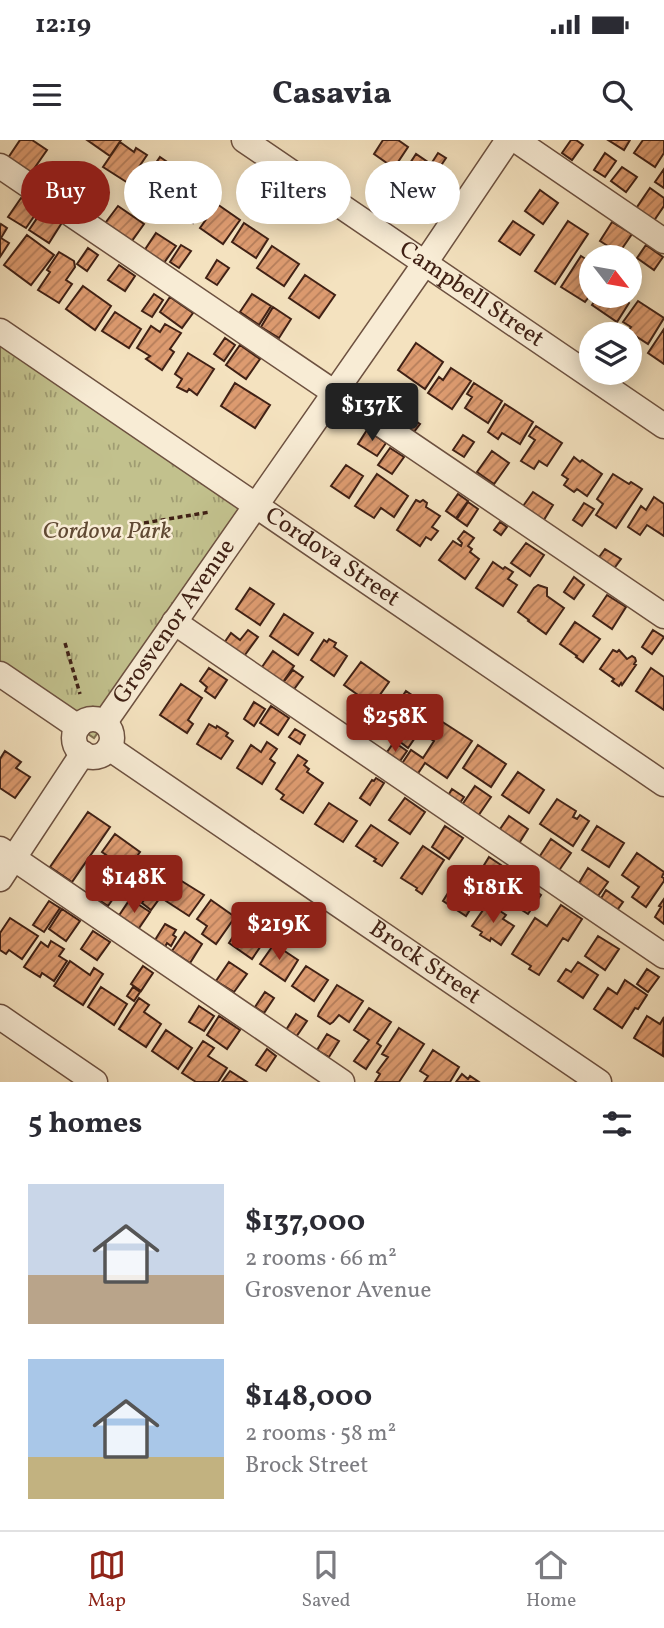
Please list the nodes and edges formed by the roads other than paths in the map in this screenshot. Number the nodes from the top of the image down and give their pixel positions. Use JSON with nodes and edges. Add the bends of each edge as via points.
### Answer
{"nodes":[{"id":1,"x":244,"y":140,"type":"edge"},
{"id":2,"x":508,"y":140,"type":"edge"},
{"id":3,"x":516,"y":140,"type":"edge"},
{"id":4,"x":0,"y":166,"type":"edge"},
{"id":5,"x":664,"y":241,"type":"edge"},
{"id":6,"x":425,"y":263,"type":"junction"},
{"id":7,"x":0,"y":331,"type":"edge"},
{"id":8,"x":335,"y":392,"type":"junction"},
{"id":9,"x":664,"y":426,"type":"edge"},
{"id":10,"x":257,"y":505,"type":"junction"},
{"id":11,"x":664,"y":616,"type":"edge"},
{"id":12,"x":174,"y":622,"type":"junction"},
{"id":13,"x":0,"y":674,"type":"edge"},
{"id":14,"x":104,"y":722,"type":"junction"},
{"id":15,"x":78,"y":727,"type":"junction"},
{"id":16,"x":109,"y":748,"type":"junction"},
{"id":17,"x":83,"y":753,"type":"junction"},
{"id":18,"x":664,"y":784,"type":"edge"},
{"id":19,"x":7,"y":854,"type":"edge"},
{"id":20,"x":0,"y":879,"type":"edge"},
{"id":21,"x":664,"y":956,"type":"edge"},
{"id":22,"x":0,"y":1017,"type":"edge"},
{"id":23,"x":94,"y":1082,"type":"edge"},
{"id":24,"x":342,"y":1082,"type":"edge"},
{"id":25,"x":599,"y":1082,"type":"edge"}],
"edges":[{"from":1,"to":6,"type":"street","name":"Campbell Street"},
{"from":2,"to":6,"type":"street","name":"Grosvenor Avenue"},
{"from":3,"to":5,"type":"street"},
{"from":4,"to":8,"type":"street"},
{"from":6,"to":8,"type":"street","name":"Grosvenor Avenue"},
{"from":6,"to":9,"type":"street","name":"Campbell Street"},
{"from":7,"to":10,"type":"street","name":"Cordova Street"},
{"from":8,"to":10,"type":"street","name":"Grosvenor Avenue"},
{"from":8,"to":11,"type":"street"},
{"from":10,"to":12,"type":"street","name":"Grosvenor Avenue"},
{"from":10,"to":18,"type":"street","name":"Cordova Street"},
{"from":12,"to":14,"type":"street","name":"Grosvenor Avenue"},
{"from":12,"to":21,"type":"street"},
{"from":13,"to":15,"type":"street"},
{"from":14,"to":15,"type":"street","via":[[87,720]]},
{"from":14,"to":16,"type":"street","via":[[112,737]]},
{"from":15,"to":17,"type":"street","via":[[76,744]]},
{"from":16,"to":17,"type":"street","via":[[94,756]]},
{"from":16,"to":25,"type":"street","name":"Brock Street"},
{"from":17,"to":19,"type":"street"},
{"from":19,"to":20,"type":"street"},
{"from":19,"to":24,"type":"street"},
{"from":22,"to":23,"type":"street"}]}
